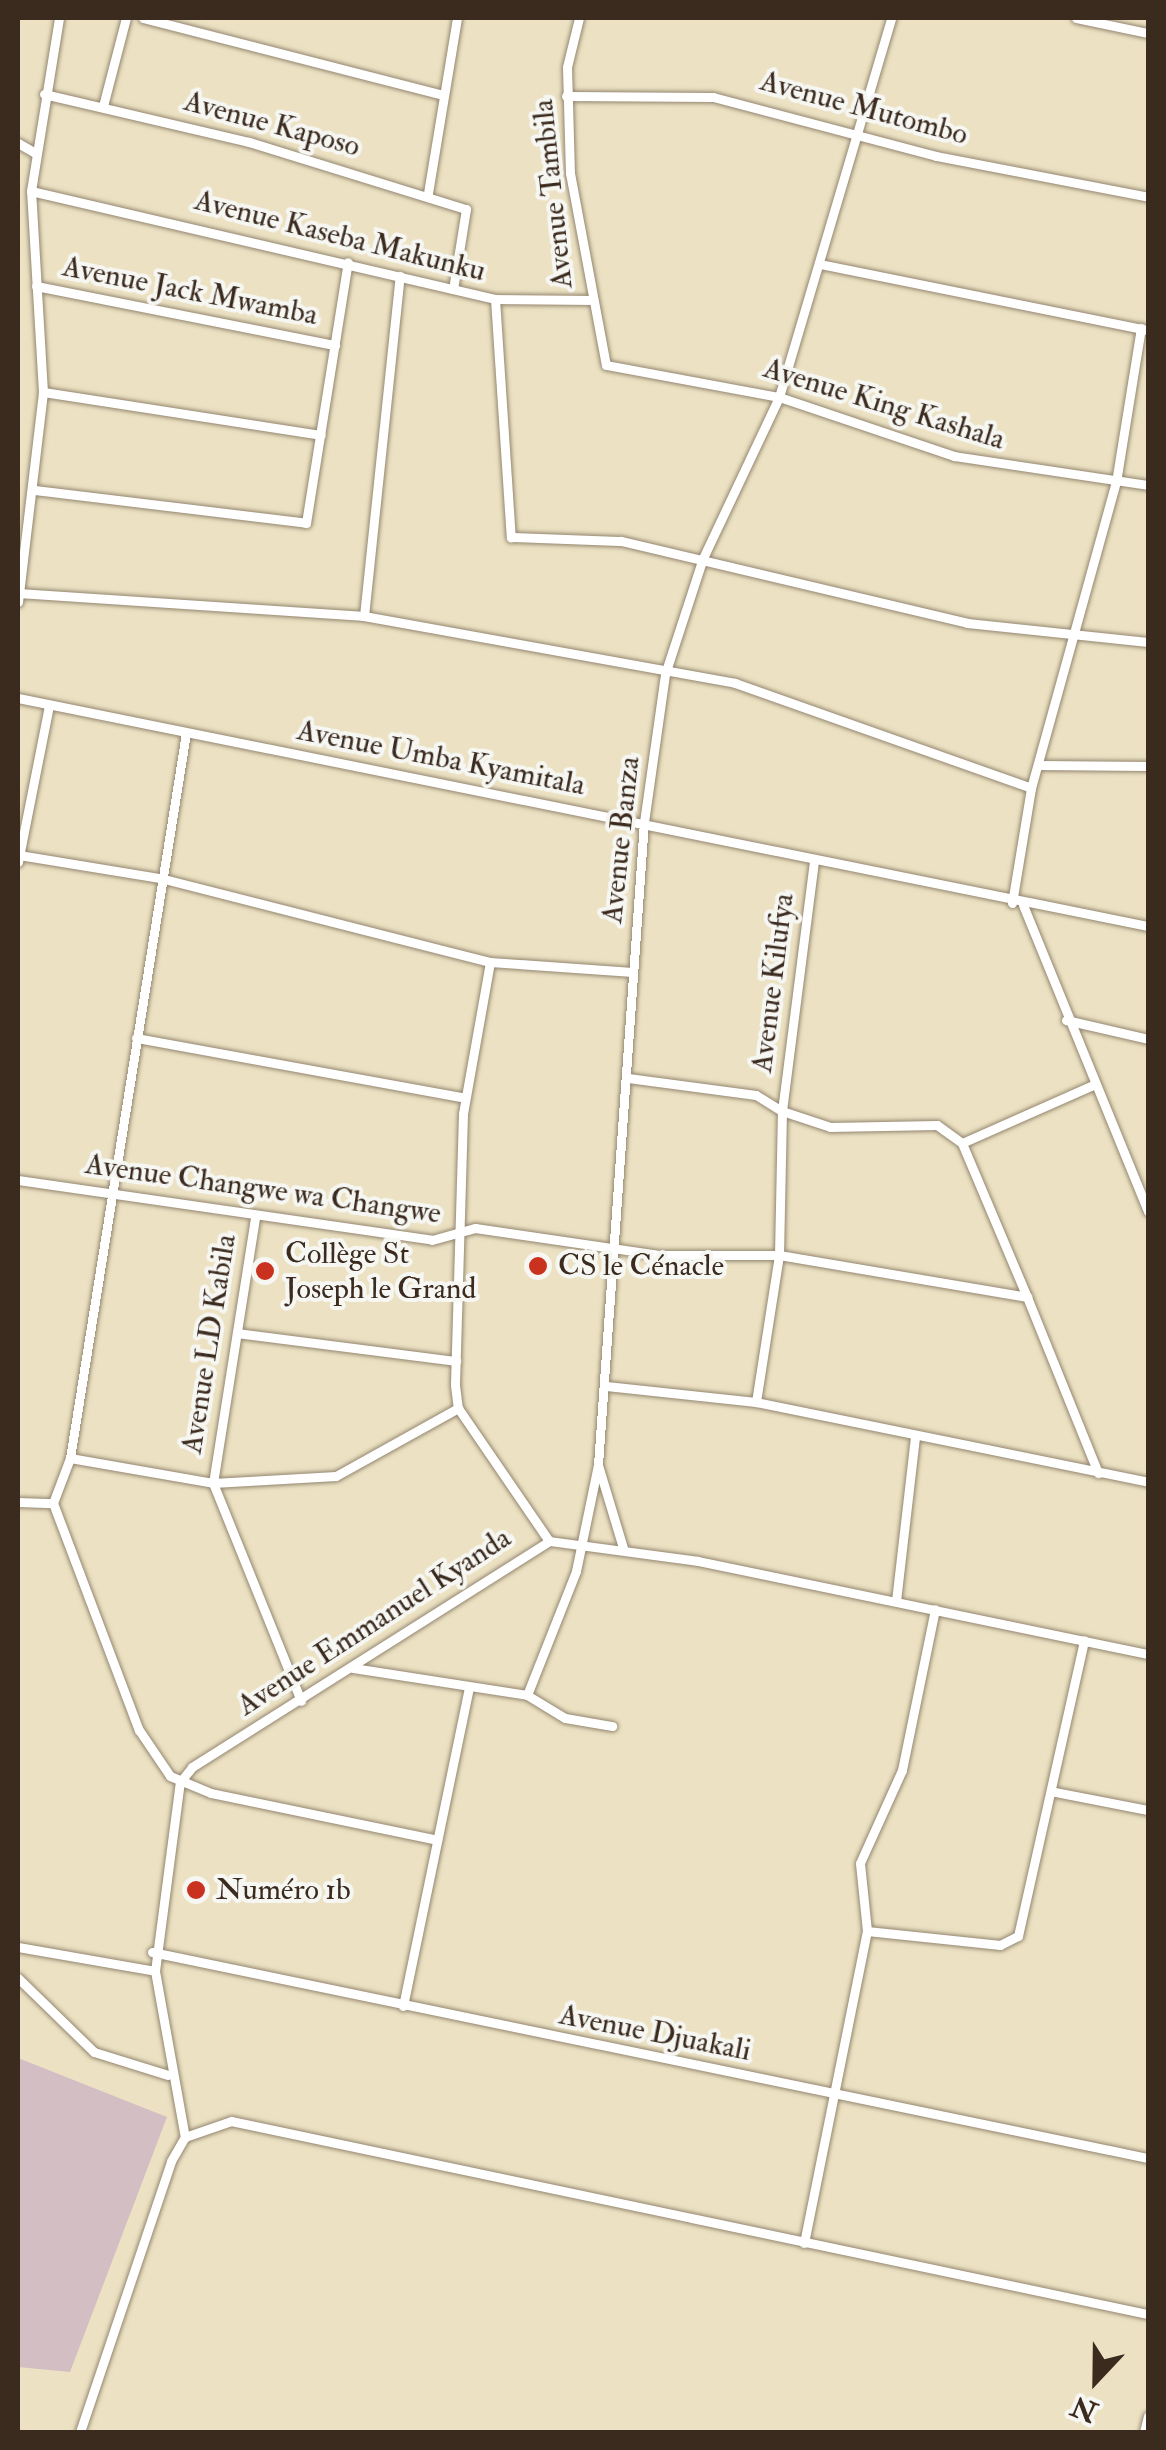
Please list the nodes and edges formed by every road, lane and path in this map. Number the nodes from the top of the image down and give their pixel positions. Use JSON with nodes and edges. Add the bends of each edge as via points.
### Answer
{"nodes":[{"id":1,"x":59,"y":18,"type":"edge"},
{"id":2,"x":126,"y":18,"type":"edge"},
{"id":3,"x":142,"y":18,"type":"edge"},
{"id":4,"x":457,"y":18,"type":"edge"},
{"id":5,"x":579,"y":18,"type":"edge"},
{"id":6,"x":891,"y":18,"type":"edge"},
{"id":7,"x":1076,"y":18,"type":"edge"},
{"id":8,"x":1148,"y":33,"type":"edge"},
{"id":9,"x":44,"y":94,"type":"junction"},
{"id":10,"x":442,"y":95,"type":"junction"},
{"id":11,"x":566,"y":96,"type":"junction"},
{"id":12,"x":103,"y":106,"type":"junction"},
{"id":13,"x":855,"y":132,"type":"junction"},
{"id":14,"x":18,"y":142,"type":"edge"},
{"id":15,"x":35,"y":153,"type":"junction"},
{"id":16,"x":31,"y":191,"type":"junction"},
{"id":17,"x":428,"y":193,"type":"junction"},
{"id":18,"x":1148,"y":198,"type":"edge"},
{"id":19,"x":348,"y":262,"type":"junction"},
{"id":20,"x":820,"y":264,"type":"junction"},
{"id":21,"x":400,"y":276,"type":"junction"},
{"id":22,"x":36,"y":286,"type":"junction"},
{"id":23,"x":453,"y":290,"type":"junction"},
{"id":24,"x":495,"y":299,"type":"junction"},
{"id":25,"x":590,"y":300,"type":"junction"},
{"id":26,"x":1145,"y":329,"type":"edge"},
{"id":27,"x":334,"y":345,"type":"junction"},
{"id":28,"x":606,"y":365,"type":"joint"},
{"id":29,"x":43,"y":392,"type":"junction"},
{"id":30,"x":779,"y":396,"type":"junction"},
{"id":31,"x":321,"y":435,"type":"junction"},
{"id":32,"x":1116,"y":482,"type":"junction"},
{"id":33,"x":1148,"y":485,"type":"edge"},
{"id":34,"x":35,"y":490,"type":"junction"},
{"id":35,"x":702,"y":558,"type":"junction"},
{"id":36,"x":18,"y":598,"type":"edge"},
{"id":37,"x":364,"y":616,"type":"junction"},
{"id":38,"x":1069,"y":636,"type":"junction"},
{"id":39,"x":1148,"y":642,"type":"edge"},
{"id":40,"x":665,"y":674,"type":"junction"},
{"id":41,"x":18,"y":698,"type":"edge"},
{"id":42,"x":49,"y":705,"type":"junction"},
{"id":43,"x":186,"y":733,"type":"junction"},
{"id":44,"x":1038,"y":765,"type":"junction"},
{"id":45,"x":1148,"y":766,"type":"edge"},
{"id":46,"x":1031,"y":788,"type":"junction"},
{"id":47,"x":644,"y":822,"type":"junction"},
{"id":48,"x":18,"y":858,"type":"edge"},
{"id":49,"x":814,"y":861,"type":"junction"},
{"id":50,"x":160,"y":878,"type":"junction"},
{"id":51,"x":1017,"y":904,"type":"junction"},
{"id":52,"x":1148,"y":926,"type":"edge"},
{"id":53,"x":490,"y":962,"type":"junction"},
{"id":54,"x":633,"y":972,"type":"junction"},
{"id":55,"x":1066,"y":1020,"type":"junction"},
{"id":56,"x":136,"y":1038,"type":"junction"},
{"id":57,"x":1148,"y":1039,"type":"edge"},
{"id":58,"x":628,"y":1078,"type":"junction"},
{"id":59,"x":1093,"y":1085,"type":"junction"},
{"id":60,"x":465,"y":1098,"type":"junction"},
{"id":61,"x":782,"y":1112,"type":"junction"},
{"id":62,"x":962,"y":1142,"type":"junction"},
{"id":63,"x":18,"y":1180,"type":"edge"},
{"id":64,"x":105,"y":1194,"type":"junction"},
{"id":65,"x":1148,"y":1212,"type":"edge"},
{"id":66,"x":255,"y":1218,"type":"junction"},
{"id":67,"x":462,"y":1233,"type":"junction"},
{"id":68,"x":618,"y":1244,"type":"junction"},
{"id":69,"x":778,"y":1255,"type":"junction"},
{"id":70,"x":1027,"y":1296,"type":"junction"},
{"id":71,"x":238,"y":1333,"type":"junction"},
{"id":72,"x":456,"y":1360,"type":"junction"},
{"id":73,"x":606,"y":1386,"type":"junction"},
{"id":74,"x":756,"y":1402,"type":"junction"},
{"id":75,"x":458,"y":1408,"type":"junction"},
{"id":76,"x":916,"y":1436,"type":"junction"},
{"id":77,"x":70,"y":1458,"type":"junction"},
{"id":78,"x":598,"y":1465,"type":"junction"},
{"id":79,"x":1098,"y":1472,"type":"junction"},
{"id":80,"x":1148,"y":1482,"type":"edge"},
{"id":81,"x":212,"y":1483,"type":"junction"},
{"id":82,"x":18,"y":1502,"type":"edge"},
{"id":83,"x":52,"y":1503,"type":"junction"},
{"id":84,"x":549,"y":1541,"type":"junction"},
{"id":85,"x":581,"y":1541,"type":"junction"},
{"id":86,"x":623,"y":1548,"type":"junction"},
{"id":87,"x":896,"y":1601,"type":"junction"},
{"id":88,"x":935,"y":1609,"type":"junction"},
{"id":89,"x":1084,"y":1640,"type":"junction"},
{"id":90,"x":1148,"y":1654,"type":"edge"},
{"id":91,"x":353,"y":1668,"type":"junction"},
{"id":92,"x":468,"y":1688,"type":"junction"},
{"id":93,"x":527,"y":1695,"type":"junction"},
{"id":94,"x":302,"y":1700,"type":"junction"},
{"id":95,"x":612,"y":1726,"type":"dead end"},
{"id":96,"x":180,"y":1782,"type":"junction"},
{"id":97,"x":1055,"y":1792,"type":"junction"},
{"id":98,"x":1148,"y":1810,"type":"edge"},
{"id":99,"x":437,"y":1840,"type":"junction"},
{"id":100,"x":868,"y":1931,"type":"junction"},
{"id":101,"x":18,"y":1946,"type":"edge"},
{"id":102,"x":152,"y":1952,"type":"junction"},
{"id":103,"x":156,"y":1971,"type":"junction"},
{"id":104,"x":18,"y":1978,"type":"edge"},
{"id":105,"x":403,"y":2006,"type":"junction"},
{"id":106,"x":168,"y":2075,"type":"junction"},
{"id":107,"x":833,"y":2093,"type":"junction"},
{"id":108,"x":185,"y":2137,"type":"junction"},
{"id":109,"x":1148,"y":2158,"type":"edge"},
{"id":110,"x":804,"y":2243,"type":"junction"},
{"id":111,"x":1148,"y":2314,"type":"edge"},
{"id":112,"x":1148,"y":2416,"type":"edge"},
{"id":113,"x":80,"y":2432,"type":"edge"},
{"id":114,"x":1144,"y":2432,"type":"edge"}],
"edges":[{"from":1,"to":9,"type":"street"},
{"from":2,"to":12,"type":"street"},
{"from":3,"to":10,"type":"street"},
{"from":4,"to":10,"type":"street"},
{"from":5,"to":11,"type":"street","name":"Avenue Tambila"},
{"from":6,"to":13,"type":"street","name":"Avenue Banza"},
{"from":7,"to":8,"type":"street"},
{"from":9,"to":12,"type":"street","name":"Avenue Kaposo"},
{"from":9,"to":15,"type":"street"},
{"from":10,"to":17,"type":"street"},
{"from":11,"to":13,"type":"street","name":"Avenue Mutombo","via":[[714,97]]},
{"from":11,"to":25,"type":"street","name":"Avenue Tambila"},
{"from":12,"to":17,"type":"street","name":"Avenue Kaposo"},
{"from":13,"to":18,"type":"street","name":"Avenue Mutombo"},
{"from":13,"to":20,"type":"street","name":"Avenue Banza"},
{"from":14,"to":15,"type":"street"},
{"from":15,"to":16,"type":"street"},
{"from":16,"to":19,"type":"street","name":"Avenue Kaseba Makunku"},
{"from":16,"to":22,"type":"street"},
{"from":17,"to":23,"type":"street","name":"Avenue Kaposo","via":[[469,212]]},
{"from":19,"to":21,"type":"street","name":"Avenue Kaseba Makunku"},
{"from":19,"to":27,"type":"street"},
{"from":20,"to":26,"type":"street"},
{"from":20,"to":30,"type":"street","name":"Avenue Banza"},
{"from":21,"to":23,"type":"street","name":"Avenue Kaseba Makunku"},
{"from":21,"to":37,"type":"street"},
{"from":22,"to":27,"type":"street","name":"Avenue Jack Mwamba"},
{"from":22,"to":29,"type":"street"},
{"from":23,"to":24,"type":"street","name":"Avenue Kaseba Makunku"},
{"from":24,"to":25,"type":"street","name":"Avenue Kaseba Makunku"},
{"from":24,"to":35,"type":"street","via":[[507,534],[621,541]]},
{"from":25,"to":28,"type":"street","name":"Avenue Tambila"},
{"from":26,"to":32,"type":"street"},
{"from":27,"to":31,"type":"street"},
{"from":28,"to":30,"type":"street","name":"Avenue King Kashala"},
{"from":29,"to":31,"type":"street"},
{"from":29,"to":34,"type":"street"},
{"from":30,"to":32,"type":"street","name":"Avenue King Kashala","via":[[954,456]]},
{"from":30,"to":35,"type":"street","name":"Avenue Banza"},
{"from":31,"to":34,"type":"street","via":[[302,525]]},
{"from":32,"to":33,"type":"street","name":"Avenue King Kashala"},
{"from":32,"to":38,"type":"street"},
{"from":34,"to":36,"type":"street"},
{"from":35,"to":38,"type":"street","via":[[967,623]]},
{"from":35,"to":40,"type":"street","name":"Avenue Banza"},
{"from":36,"to":37,"type":"street"},
{"from":37,"to":40,"type":"street"},
{"from":38,"to":39,"type":"street"},
{"from":38,"to":44,"type":"street"},
{"from":40,"to":46,"type":"street","via":[[747,686]]},
{"from":40,"to":47,"type":"street","name":"Avenue Banza"},
{"from":41,"to":42,"type":"street","name":"Avenue Umba Kyamitala"},
{"from":42,"to":43,"type":"street","name":"Avenue Umba Kyamitala"},
{"from":42,"to":48,"type":"street"},
{"from":43,"to":47,"type":"street","name":"Avenue Umba Kyamitala"},
{"from":43,"to":50,"type":"street"},
{"from":44,"to":45,"type":"street"},
{"from":44,"to":46,"type":"street"},
{"from":46,"to":51,"type":"street"},
{"from":47,"to":49,"type":"street","name":"Avenue Umba Kyamitala"},
{"from":47,"to":54,"type":"street","name":"Avenue Banza"},
{"from":48,"to":50,"type":"street"},
{"from":49,"to":51,"type":"street","name":"Avenue Umba Kyamitala"},
{"from":49,"to":61,"type":"street","name":"Avenue Kilufya"},
{"from":50,"to":53,"type":"street"},
{"from":50,"to":56,"type":"street"},
{"from":51,"to":52,"type":"street","name":"Avenue Umba Kyamitala"},
{"from":51,"to":55,"type":"street"},
{"from":53,"to":54,"type":"street"},
{"from":53,"to":60,"type":"street"},
{"from":54,"to":58,"type":"street","name":"Avenue Banza"},
{"from":55,"to":57,"type":"street"},
{"from":55,"to":59,"type":"street"},
{"from":56,"to":60,"type":"street"},
{"from":56,"to":64,"type":"street"},
{"from":58,"to":61,"type":"street","via":[[756,1095]]},
{"from":58,"to":68,"type":"street","name":"Avenue Banza"},
{"from":59,"to":62,"type":"street"},
{"from":59,"to":65,"type":"street"},
{"from":60,"to":67,"type":"street"},
{"from":61,"to":62,"type":"street","via":[[830,1127],[936,1125]]},
{"from":61,"to":69,"type":"street","name":"Avenue Kilufya"},
{"from":62,"to":70,"type":"street"},
{"from":63,"to":64,"type":"street","name":"Avenue Changwe wa Changwe"},
{"from":64,"to":66,"type":"street","name":"Avenue Changwe wa Changwe"},
{"from":64,"to":77,"type":"street"},
{"from":66,"to":67,"type":"street","name":"Avenue Changwe wa Changwe","via":[[432,1240]]},
{"from":66,"to":71,"type":"street","name":"Avenue LD Kabila"},
{"from":67,"to":68,"type":"street","name":"Avenue Changwe wa Changwe"},
{"from":67,"to":72,"type":"street"},
{"from":68,"to":69,"type":"street","name":"Avenue Changwe wa Changwe","via":[[659,1255]]},
{"from":68,"to":73,"type":"street","name":"Avenue Banza"},
{"from":69,"to":70,"type":"street","name":"Avenue Changwe wa Changwe"},
{"from":69,"to":74,"type":"street","name":"Avenue Kilufya"},
{"from":70,"to":79,"type":"street"},
{"from":71,"to":72,"type":"street"},
{"from":71,"to":81,"type":"street","name":"Avenue LD Kabila"},
{"from":72,"to":75,"type":"street"},
{"from":73,"to":74,"type":"street"},
{"from":73,"to":78,"type":"street","name":"Avenue Banza"},
{"from":74,"to":76,"type":"street"},
{"from":75,"to":81,"type":"street","via":[[336,1476]]},
{"from":75,"to":84,"type":"street"},
{"from":76,"to":79,"type":"street"},
{"from":76,"to":87,"type":"street"},
{"from":77,"to":81,"type":"street"},
{"from":77,"to":83,"type":"street"},
{"from":78,"to":85,"type":"street","name":"Avenue Banza"},
{"from":78,"to":86,"type":"street"},
{"from":79,"to":80,"type":"street"},
{"from":81,"to":94,"type":"street","name":"Avenue LD Kabila"},
{"from":82,"to":83,"type":"street"},
{"from":83,"to":96,"type":"street","via":[[139,1730]]},
{"from":84,"to":85,"type":"street","name":"Avenue Emmanuel Kyanda"},
{"from":84,"to":91,"type":"street","name":"Avenue Emmanuel Kyanda"},
{"from":85,"to":86,"type":"street","name":"Avenue Emmanuel Kyanda"},
{"from":85,"to":93,"type":"street","name":"Avenue Banza"},
{"from":86,"to":87,"type":"street","name":"Avenue Emmanuel Kyanda"},
{"from":87,"to":88,"type":"street","name":"Avenue Emmanuel Kyanda"},
{"from":88,"to":89,"type":"street","name":"Avenue Emmanuel Kyanda"},
{"from":88,"to":100,"type":"street","via":[[902,1770],[860,1863]]},
{"from":89,"to":90,"type":"street","name":"Avenue Emmanuel Kyanda"},
{"from":89,"to":97,"type":"street"},
{"from":91,"to":92,"type":"street"},
{"from":91,"to":94,"type":"street","name":"Avenue Emmanuel Kyanda"},
{"from":92,"to":93,"type":"street"},
{"from":92,"to":99,"type":"street"},
{"from":93,"to":95,"type":"street","via":[[565,1718]]},
{"from":94,"to":96,"type":"street","name":"Avenue Emmanuel Kyanda"},
{"from":96,"to":99,"type":"street"},
{"from":96,"to":102,"type":"street"},
{"from":97,"to":98,"type":"street"},
{"from":97,"to":100,"type":"street","via":[[1012,1943]]},
{"from":99,"to":105,"type":"street"},
{"from":100,"to":107,"type":"street"},
{"from":101,"to":103,"type":"street"},
{"from":102,"to":103,"type":"street"},
{"from":102,"to":105,"type":"street","name":"Avenue Djuakali"},
{"from":103,"to":106,"type":"street"},
{"from":104,"to":106,"type":"street","via":[[94,2052]]},
{"from":105,"to":107,"type":"street","name":"Avenue Djuakali"},
{"from":106,"to":108,"type":"street"},
{"from":107,"to":109,"type":"street","name":"Avenue Djuakali"},
{"from":107,"to":110,"type":"street"},
{"from":108,"to":110,"type":"street","via":[[232,2121]]},
{"from":108,"to":113,"type":"street"},
{"from":110,"to":111,"type":"street"},
{"from":112,"to":114,"type":"street"}]}
